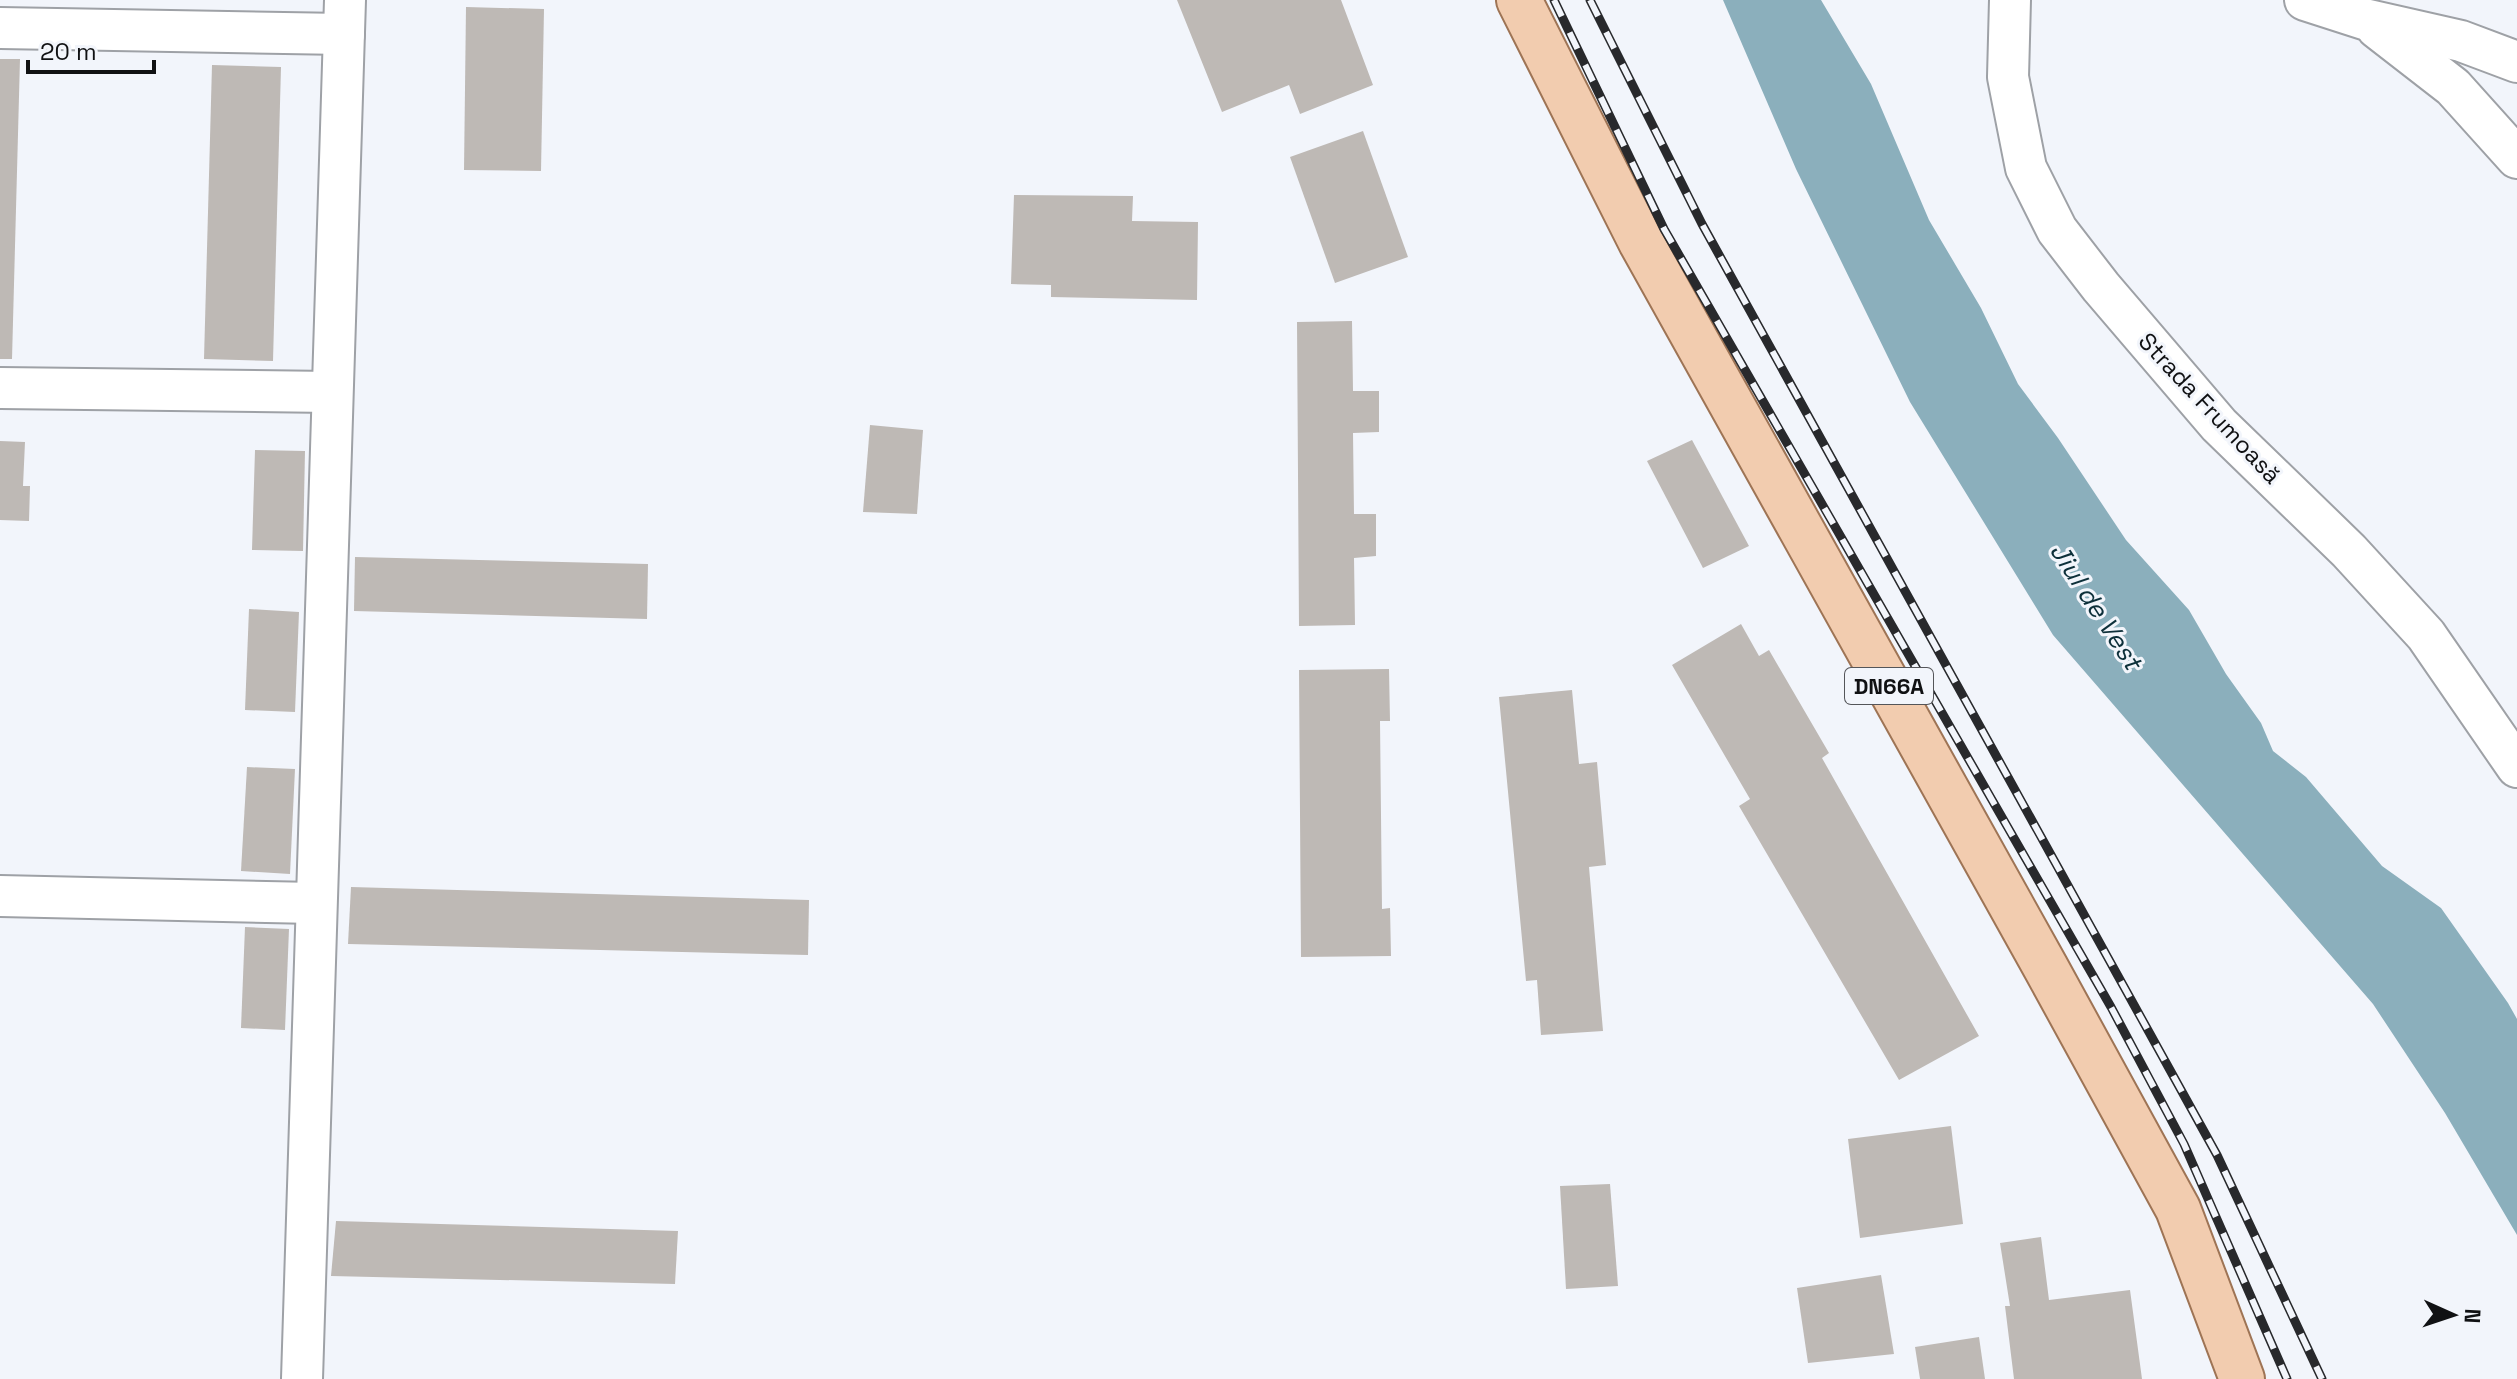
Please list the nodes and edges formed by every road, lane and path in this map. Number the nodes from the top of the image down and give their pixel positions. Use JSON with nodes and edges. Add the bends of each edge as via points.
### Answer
{"nodes":[{"id":1,"x":1519,"y":0,"type":"edge"},
{"id":2,"x":2010,"y":0,"type":"edge"},
{"id":3,"x":2305,"y":0,"type":"edge"},
{"id":4,"x":344,"y":17,"type":"edge"},
{"id":5,"x":2364,"y":19,"type":"junction"},
{"id":6,"x":0,"y":28,"type":"edge"},
{"id":7,"x":2517,"y":62,"type":"edge"},
{"id":8,"x":2517,"y":158,"type":"edge"},
{"id":9,"x":0,"y":388,"type":"edge"},
{"id":10,"x":332,"y":392,"type":"junction"},
{"id":11,"x":2517,"y":767,"type":"edge"},
{"id":12,"x":0,"y":896,"type":"edge"},
{"id":13,"x":315,"y":903,"type":"junction"},
{"id":14,"x":302,"y":1379,"type":"edge"},
{"id":15,"x":2242,"y":1379,"type":"edge"}],
"edges":[{"from":1,"to":15,"type":"main road","number":"DN66A","via":[[1641,242],[2178,1209]]},
{"from":2,"to":11,"type":"street","name":"Strada Frumoasă","via":[[2008,77],[2026,168],[2057,230],[2219,425],[2349,551],[2426,635]]},
{"from":3,"to":5,"type":"street"},
{"from":4,"to":6,"type":"street"},
{"from":4,"to":10,"type":"street"},
{"from":5,"to":7,"type":"street","via":[[2461,41]]},
{"from":5,"to":8,"type":"street","via":[[2453,87]]},
{"from":9,"to":10,"type":"street"},
{"from":10,"to":13,"type":"street"},
{"from":12,"to":13,"type":"street"},
{"from":13,"to":14,"type":"street"}]}
